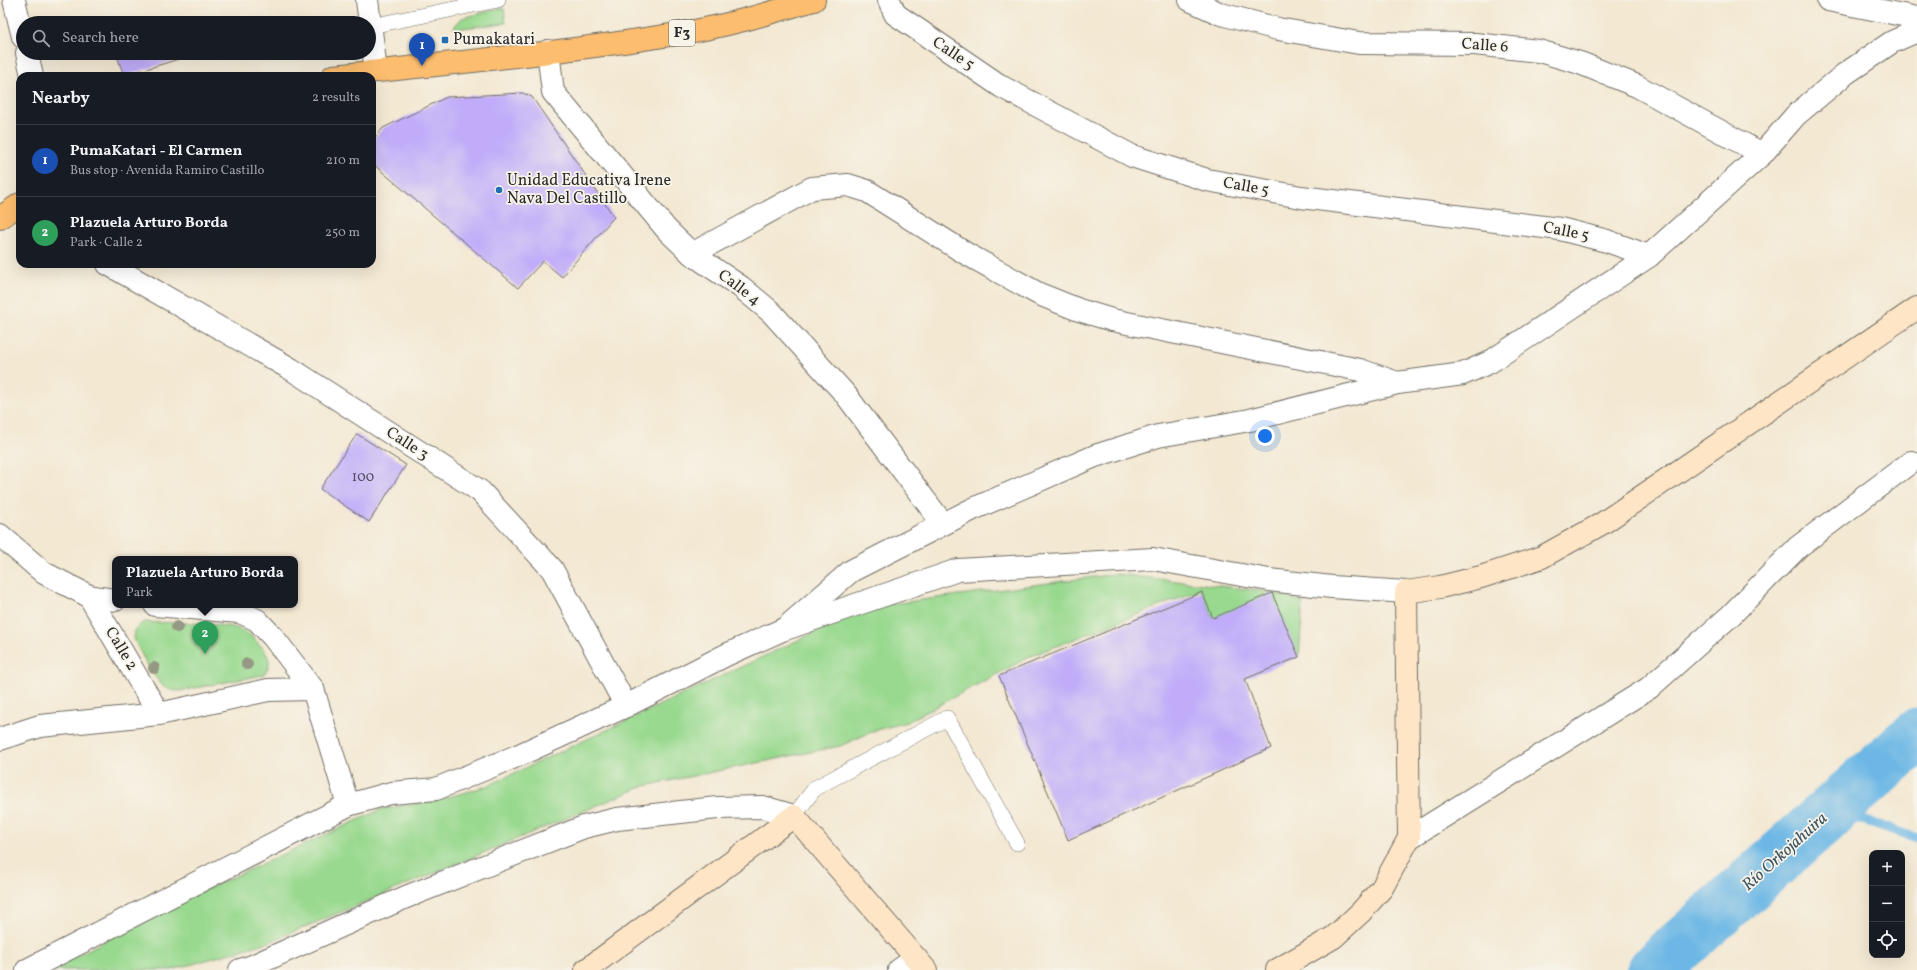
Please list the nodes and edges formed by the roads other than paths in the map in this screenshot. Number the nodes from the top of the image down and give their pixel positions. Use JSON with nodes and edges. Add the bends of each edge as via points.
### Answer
{"nodes":[{"id":1,"x":14,"y":0,"type":"edge"},
{"id":2,"x":367,"y":0,"type":"edge"},
{"id":3,"x":498,"y":0,"type":"edge"},
{"id":4,"x":814,"y":0,"type":"edge"},
{"id":5,"x":889,"y":0,"type":"edge"},
{"id":6,"x":1190,"y":0,"type":"edge"},
{"id":7,"x":1828,"y":0,"type":"edge"},
{"id":8,"x":18,"y":16,"type":"edge"},
{"id":9,"x":369,"y":16,"type":"edge"},
{"id":10,"x":1917,"y":18,"type":"edge"},
{"id":11,"x":376,"y":25,"type":"edge"},
{"id":12,"x":1917,"y":31,"type":"edge"},
{"id":13,"x":548,"y":51,"type":"junction"},
{"id":14,"x":29,"y":60,"type":"edge"},
{"id":15,"x":375,"y":60,"type":"edge"},
{"id":16,"x":376,"y":71,"type":"junction"},
{"id":17,"x":31,"y":72,"type":"edge"},
{"id":18,"x":367,"y":72,"type":"edge"},
{"id":19,"x":1762,"y":154,"type":"junction"},
{"id":20,"x":16,"y":207,"type":"edge"},
{"id":21,"x":0,"y":218,"type":"edge"},
{"id":22,"x":692,"y":254,"type":"junction"},
{"id":23,"x":1649,"y":256,"type":"junction"},
{"id":24,"x":115,"y":268,"type":"edge"},
{"id":25,"x":1917,"y":308,"type":"edge"},
{"id":26,"x":1397,"y":383,"type":"junction"},
{"id":27,"x":1911,"y":462,"type":"dead end"},
{"id":28,"x":943,"y":524,"type":"junction"},
{"id":29,"x":0,"y":535,"type":"edge"},
{"id":30,"x":1406,"y":592,"type":"junction"},
{"id":31,"x":89,"y":596,"type":"junction"},
{"id":32,"x":112,"y":600,"type":"edge"},
{"id":33,"x":191,"y":608,"type":"edge"},
{"id":34,"x":782,"y":630,"type":"junction"},
{"id":35,"x":313,"y":689,"type":"junction"},
{"id":36,"x":626,"y":706,"type":"junction"},
{"id":37,"x":159,"y":714,"type":"junction"},
{"id":38,"x":0,"y":739,"type":"edge"},
{"id":39,"x":348,"y":805,"type":"junction"},
{"id":40,"x":794,"y":816,"type":"junction"},
{"id":41,"x":1409,"y":838,"type":"junction"},
{"id":42,"x":1017,"y":843,"type":"dead end"},
{"id":43,"x":914,"y":966,"type":"edge"},
{"id":44,"x":27,"y":970,"type":"edge"},
{"id":45,"x":240,"y":970,"type":"edge"},
{"id":46,"x":586,"y":970,"type":"edge"},
{"id":47,"x":1277,"y":970,"type":"edge"}],
"edges":[{"from":1,"to":8,"type":"street"},
{"from":2,"to":9,"type":"street"},
{"from":3,"to":11,"type":"lane"},
{"from":4,"to":13,"type":"main road","number":"F3","via":[[744,20],[689,32]]},
{"from":5,"to":23,"type":"street","name":"Calle 5","via":[[895,14],[1002,87],[1132,156],[1207,180],[1301,197],[1560,229],[1607,241]]},
{"from":6,"to":19,"type":"street","name":"Calle 6","via":[[1221,14],[1278,29],[1359,43],[1475,44],[1539,51],[1580,63],[1636,86]]},
{"from":7,"to":10,"type":"street"},
{"from":12,"to":19,"type":"street","via":[[1892,42],[1845,74],[1796,115]]},
{"from":13,"to":16,"type":"main road","number":"F3"},
{"from":13,"to":22,"type":"street","name":"Calle 4","via":[[553,92],[667,230]]},
{"from":14,"to":17,"type":"street"},
{"from":15,"to":16,"type":"street"},
{"from":16,"to":18,"type":"main road","number":"F3"},
{"from":19,"to":23,"type":"street"},
{"from":20,"to":21,"type":"main road"},
{"from":22,"to":26,"type":"street","via":[[812,188],[848,186],[867,191],[965,253],[1039,294],[1079,310],[1112,320],[1360,370]]},
{"from":22,"to":28,"type":"street","name":"Calle 4","via":[[742,286],[771,312],[846,395]]},
{"from":23,"to":26,"type":"street","via":[[1490,362],[1463,374]]},
{"from":24,"to":36,"type":"street","name":"Calle 3","via":[[291,369],[480,491],[552,569]]},
{"from":25,"to":30,"type":"main road","via":[[1602,523],[1548,553],[1481,577]]},
{"from":26,"to":28,"type":"street","via":[[1250,420],[1158,436],[1102,454],[972,509]]},
{"from":27,"to":41,"type":"street","via":[[1798,547],[1731,615],[1649,688]]},
{"from":28,"to":34,"type":"street","via":[[852,571]]},
{"from":29,"to":31,"type":"street","via":[[44,573]]},
{"from":30,"to":34,"type":"street","via":[[1269,580],[1153,559],[958,570]]},
{"from":30,"to":41,"type":"main road"},
{"from":31,"to":32,"type":"street"},
{"from":31,"to":37,"type":"street","name":"Calle 2"},
{"from":33,"to":35,"type":"street","via":[[240,612],[257,620]]},
{"from":34,"to":36,"type":"street","via":[[726,655]]},
{"from":35,"to":37,"type":"street","via":[[268,690]]},
{"from":35,"to":39,"type":"street"},
{"from":36,"to":39,"type":"street","via":[[517,756],[436,788],[391,792]]},
{"from":37,"to":38,"type":"street","via":[[40,726]]},
{"from":39,"to":44,"type":"street"},
{"from":40,"to":42,"type":"lane","via":[[815,788],[947,718]]},
{"from":40,"to":43,"type":"main road"},
{"from":40,"to":45,"type":"street","via":[[763,808],[717,808],[617,819],[584,827],[406,897]]},
{"from":40,"to":46,"type":"main road"},
{"from":41,"to":47,"type":"main road","via":[[1382,888],[1361,912],[1334,937]]}]}
